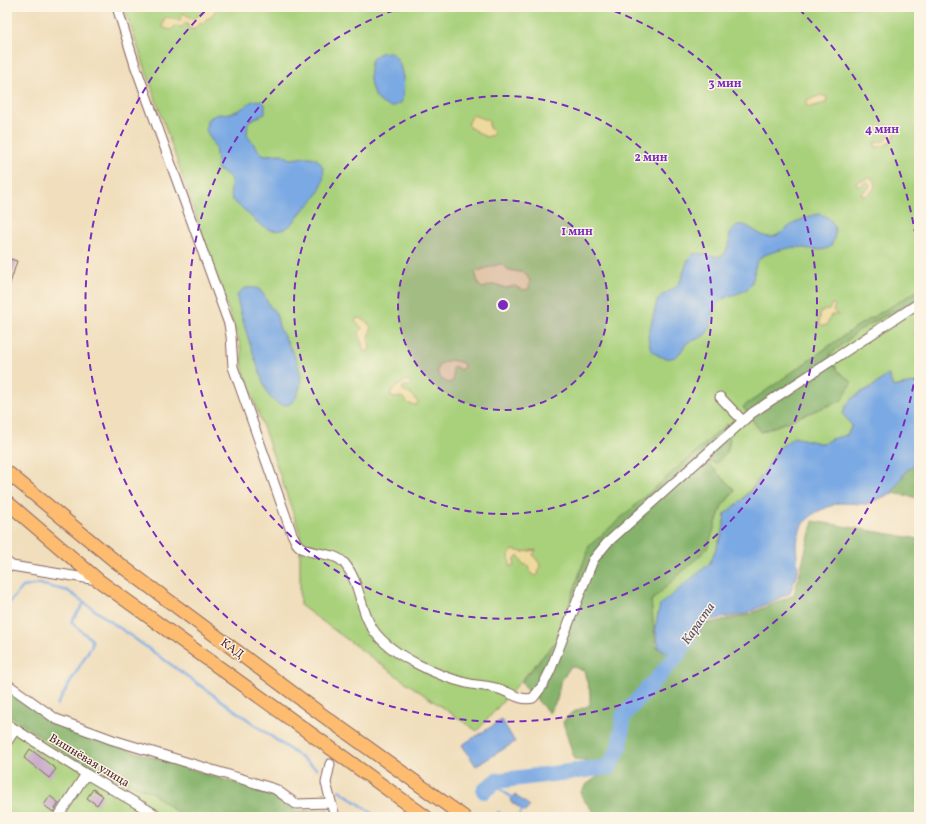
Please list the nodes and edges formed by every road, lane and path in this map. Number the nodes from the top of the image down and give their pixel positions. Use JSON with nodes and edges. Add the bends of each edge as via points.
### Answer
{"nodes":[{"id":1,"x":117,"y":7,"type":"edge"},
{"id":2,"x":919,"y":303,"type":"edge"},
{"id":3,"x":720,"y":397,"type":"dead end"},
{"id":4,"x":743,"y":420,"type":"junction"},
{"id":5,"x":7,"y":472,"type":"edge"},
{"id":6,"x":7,"y":502,"type":"edge"},
{"id":7,"x":7,"y":562,"type":"edge"},
{"id":8,"x":98,"y":580,"type":"junction"},
{"id":9,"x":7,"y":684,"type":"edge"},
{"id":10,"x":7,"y":724,"type":"edge"},
{"id":11,"x":15,"y":730,"type":"junction"},
{"id":12,"x":7,"y":742,"type":"edge"},
{"id":13,"x":330,"y":764,"type":"dead end"},
{"id":14,"x":86,"y":774,"type":"junction"},
{"id":15,"x":330,"y":803,"type":"junction"},
{"id":16,"x":58,"y":817,"type":"edge"},
{"id":17,"x":160,"y":817,"type":"edge"},
{"id":18,"x":335,"y":817,"type":"edge"},
{"id":19,"x":426,"y":817,"type":"edge"},
{"id":20,"x":464,"y":817,"type":"edge"}],
"edges":[{"from":1,"to":4,"type":"street","via":[[135,65],[229,324],[233,367],[292,534],[298,545],[338,559],[345,564],[373,630],[394,649],[450,679],[498,688],[524,700],[533,698],[550,671],[593,560],[608,543]]},
{"from":2,"to":4,"type":"street"},
{"from":3,"to":4,"type":"street"},
{"from":5,"to":20,"type":"highway","name":"КАД","via":[[139,580]]},
{"from":6,"to":8,"type":"highway","name":"КАД"},
{"from":7,"to":8,"type":"street","via":[[12,566]]},
{"from":8,"to":19,"type":"highway","name":"КАД"},
{"from":9,"to":15,"type":"street","via":[[56,719],[113,740],[275,789],[296,804]]},
{"from":10,"to":11,"type":"street","name":"Вишнёвая улица"},
{"from":11,"to":12,"type":"street"},
{"from":11,"to":14,"type":"street","name":"Вишнёвая улица"},
{"from":13,"to":15,"type":"street","via":[[326,783]]},
{"from":14,"to":16,"type":"street"},
{"from":14,"to":17,"type":"street","name":"Вишнёвая улица"},
{"from":15,"to":18,"type":"street"}]}
